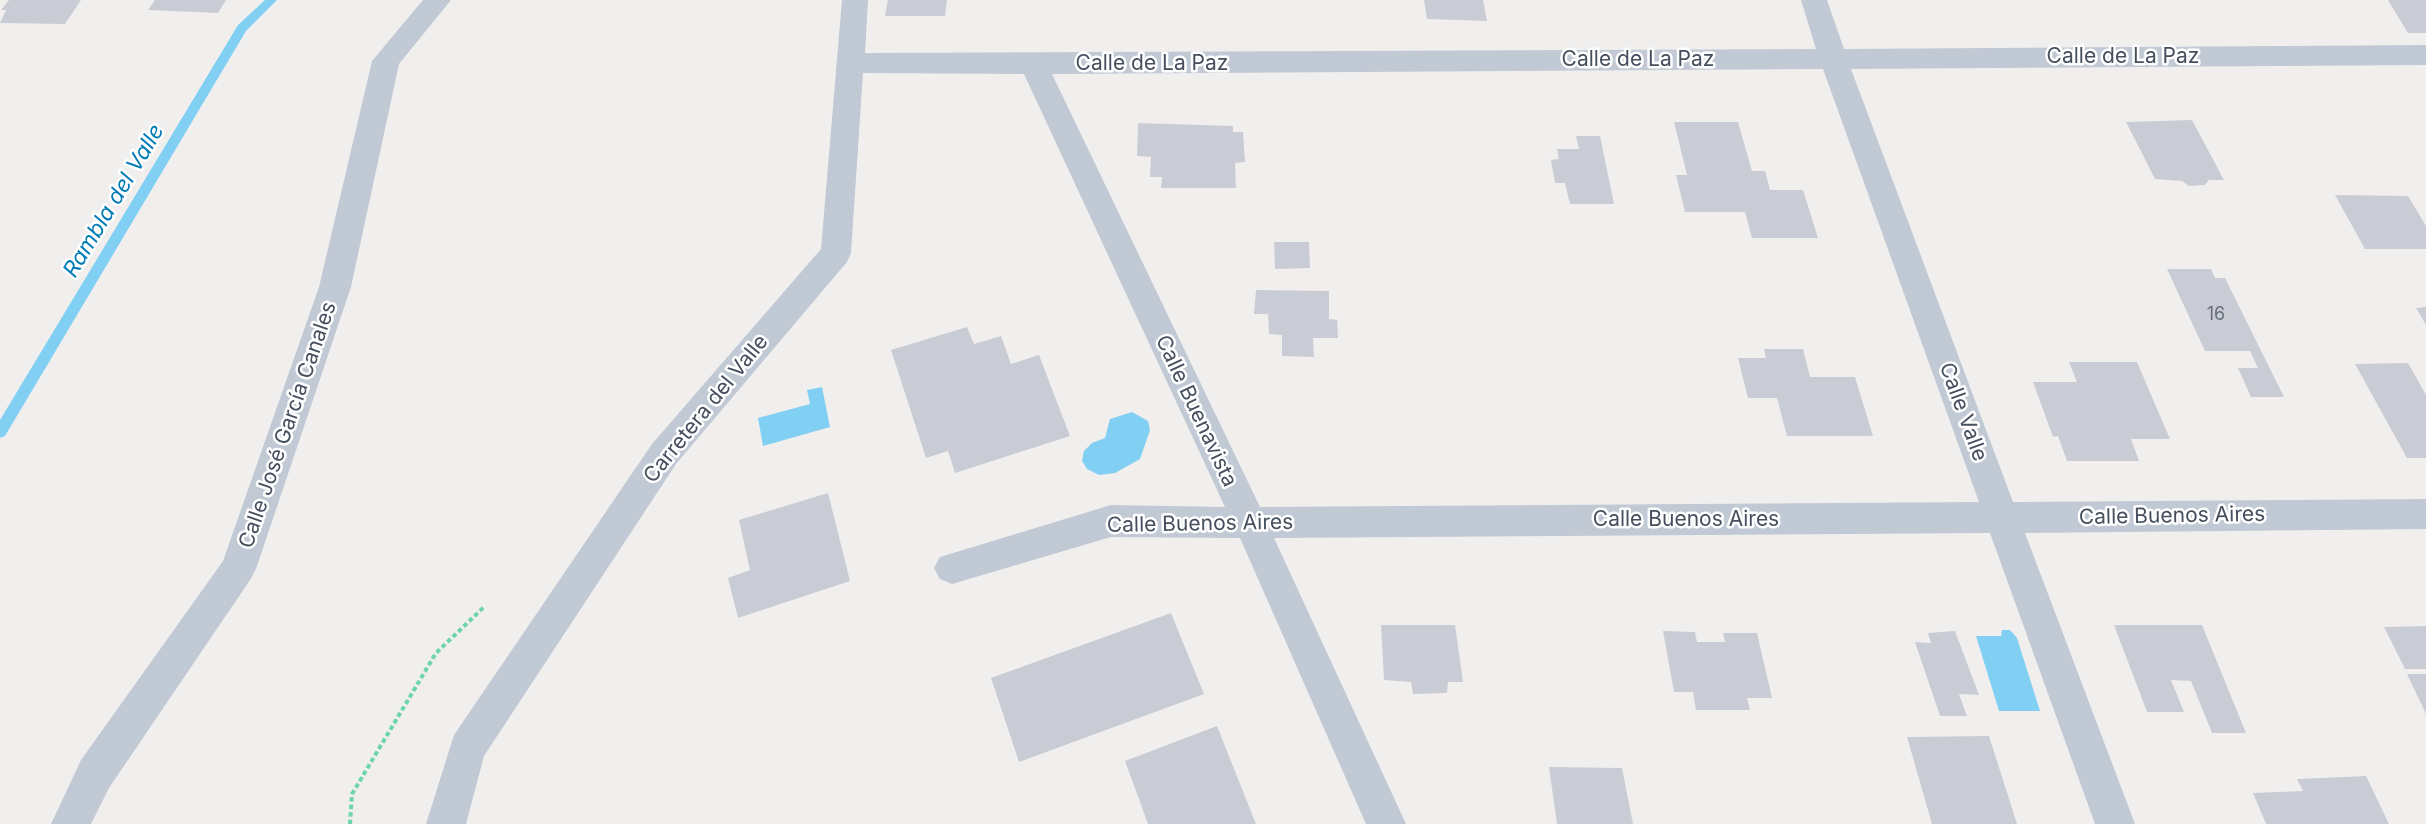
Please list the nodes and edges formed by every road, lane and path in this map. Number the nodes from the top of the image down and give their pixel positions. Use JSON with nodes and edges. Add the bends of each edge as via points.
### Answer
{"nodes":[{"id":1,"x":438,"y":0,"type":"edge"},
{"id":2,"x":855,"y":0,"type":"edge"},
{"id":3,"x":1814,"y":0,"type":"edge"},
{"id":4,"x":2426,"y":55,"type":"edge"},
{"id":5,"x":1833,"y":59,"type":"junction"},
{"id":6,"x":849,"y":63,"type":"junction"},
{"id":7,"x":1033,"y":64,"type":"junction"},
{"id":8,"x":2426,"y":514,"type":"edge"},
{"id":9,"x":2002,"y":518,"type":"junction"},
{"id":10,"x":1250,"y":524,"type":"junction"},
{"id":11,"x":952,"y":568,"type":"dead end"},
{"id":12,"x":484,"y":607,"type":"dead end"},
{"id":13,"x":71,"y":824,"type":"edge"},
{"id":14,"x":350,"y":824,"type":"edge"},
{"id":15,"x":446,"y":824,"type":"edge"},
{"id":16,"x":1386,"y":824,"type":"edge"},
{"id":17,"x":2115,"y":824,"type":"edge"}],
"edges":[{"from":1,"to":13,"type":"street","name":"Calle José García Canales","via":[[386,61],[335,287],[238,569],[95,774]]},
{"from":2,"to":6,"type":"street","name":"Carretera del Valle"},
{"from":3,"to":5,"type":"street","name":"Calle Valle"},
{"from":4,"to":5,"type":"street","name":"Calle de La Paz"},
{"from":5,"to":7,"type":"street","name":"Calle de La Paz"},
{"from":5,"to":9,"type":"street","name":"Calle Valle"},
{"from":6,"to":7,"type":"street","name":"Calle de La Paz"},
{"from":6,"to":15,"type":"street","name":"Carretera del Valle","via":[[836,253],[664,454],[467,748]]},
{"from":7,"to":10,"type":"street","name":"Calle Buenavista"},
{"from":8,"to":9,"type":"street","name":"Calle Buenos Aires"},
{"from":9,"to":10,"type":"street","name":"Calle Buenos Aires"},
{"from":9,"to":17,"type":"street","name":"Calle Valle"},
{"from":10,"to":11,"type":"street","name":"Calle Buenos Aires","via":[[1111,521]]},
{"from":10,"to":16,"type":"street","name":"Calle Buenavista"},
{"from":12,"to":14,"type":"path","via":[[436,653],[352,794]]}]}
